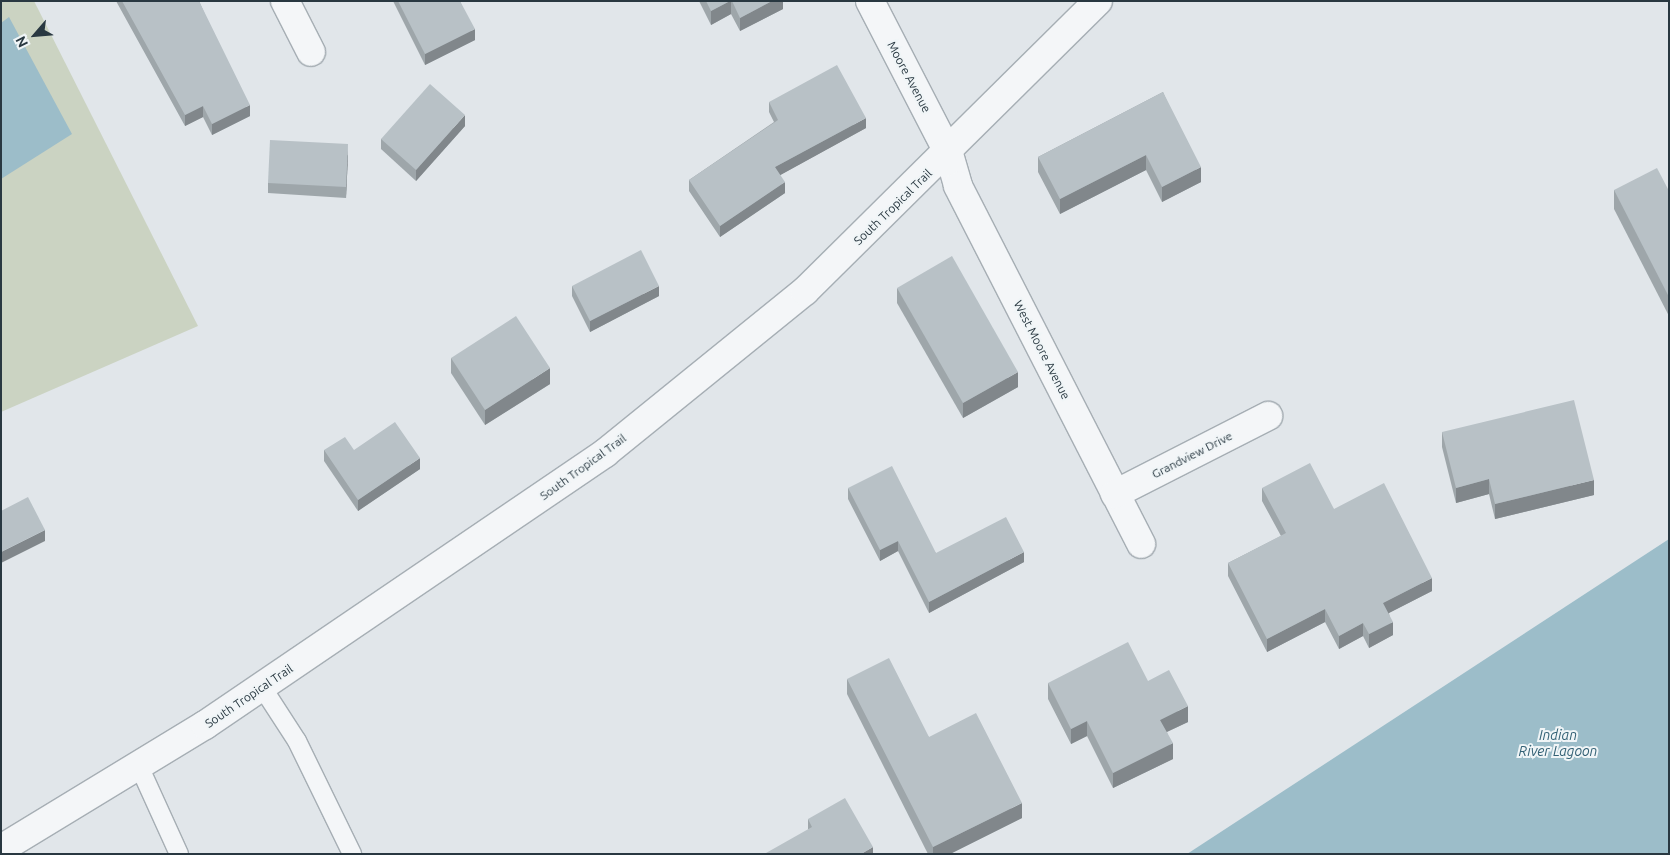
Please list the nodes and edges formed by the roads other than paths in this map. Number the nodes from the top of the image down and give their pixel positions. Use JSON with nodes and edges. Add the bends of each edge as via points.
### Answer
{"nodes":[{"id":1,"x":285,"y":1,"type":"edge"},
{"id":2,"x":870,"y":1,"type":"edge"},
{"id":3,"x":1098,"y":1,"type":"edge"},
{"id":4,"x":311,"y":52,"type":"dead end"},
{"id":5,"x":949,"y":154,"type":"junction"},
{"id":6,"x":1268,"y":416,"type":"dead end"},
{"id":7,"x":1115,"y":494,"type":"junction"},
{"id":8,"x":1141,"y":544,"type":"dead end"},
{"id":9,"x":262,"y":687,"type":"junction"},
{"id":10,"x":139,"y":766,"type":"junction"},
{"id":11,"x":1,"y":848,"type":"edge"},
{"id":12,"x":179,"y":854,"type":"edge"},
{"id":13,"x":352,"y":854,"type":"edge"}],
"edges":[{"from":1,"to":4,"type":"street"},
{"from":2,"to":5,"type":"street","name":"Moore Avenue"},
{"from":3,"to":5,"type":"street","name":"South Tropical Trail"},
{"from":5,"to":7,"type":"street","name":"West Moore Avenue","via":[[958,186]]},
{"from":5,"to":9,"type":"street","name":"South Tropical Trail","via":[[805,291],[604,453]]},
{"from":6,"to":7,"type":"street","name":"Grandview Drive"},
{"from":7,"to":8,"type":"street","name":"West Moore Avenue"},
{"from":9,"to":10,"type":"street","name":"South Tropical Trail"},
{"from":9,"to":13,"type":"lane","via":[[297,741]]},
{"from":10,"to":11,"type":"street","name":"South Tropical Trail"},
{"from":10,"to":12,"type":"lane"}]}
